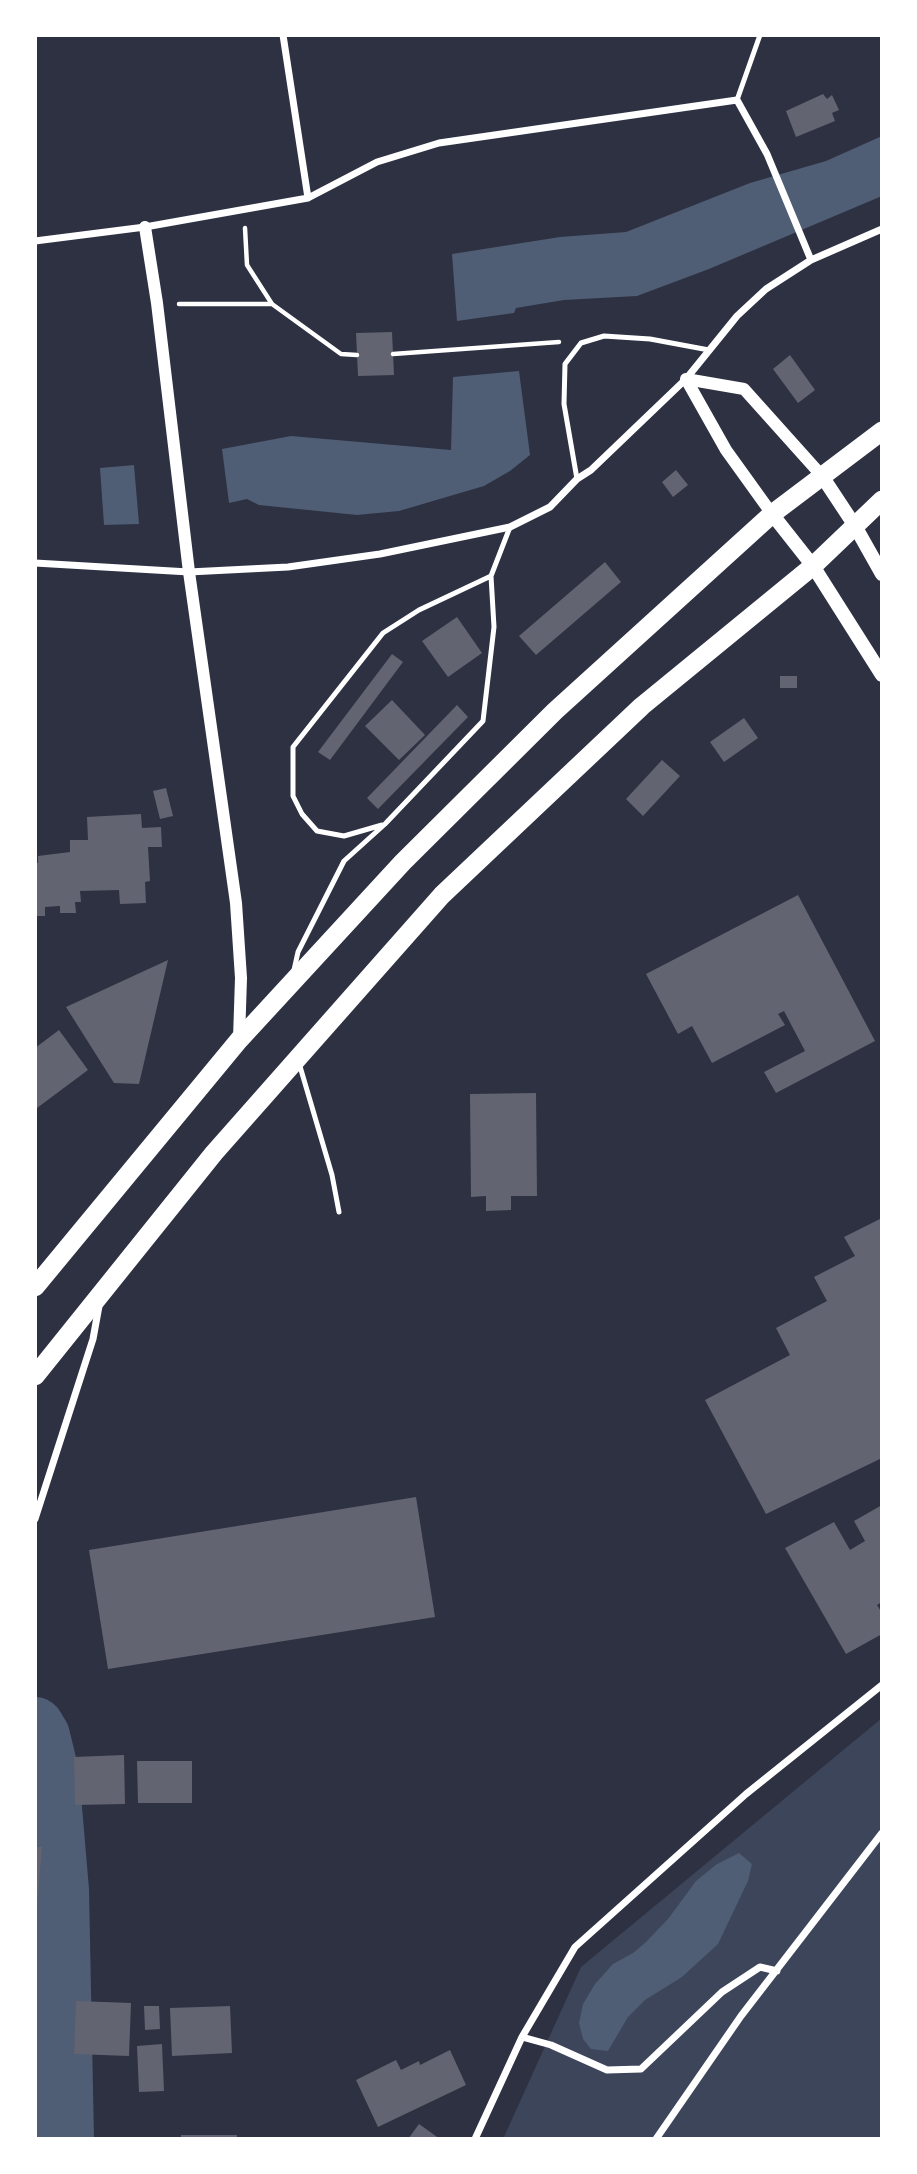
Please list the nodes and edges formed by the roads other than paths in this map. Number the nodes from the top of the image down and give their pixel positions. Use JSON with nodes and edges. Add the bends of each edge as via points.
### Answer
{"nodes":[{"id":1,"x":283,"y":35,"type":"edge"},
{"id":2,"x":760,"y":35,"type":"edge"},
{"id":3,"x":737,"y":100,"type":"junction"},
{"id":4,"x":308,"y":198,"type":"junction"},
{"id":5,"x":145,"y":227,"type":"junction"},
{"id":6,"x":882,"y":229,"type":"edge"},
{"id":7,"x":35,"y":241,"type":"edge"},
{"id":8,"x":811,"y":260,"type":"junction"},
{"id":9,"x":709,"y":350,"type":"junction"},
{"id":10,"x":686,"y":379,"type":"junction"},
{"id":11,"x":882,"y":431,"type":"edge"},
{"id":12,"x":822,"y":476,"type":"junction"},
{"id":13,"x":577,"y":480,"type":"junction"},
{"id":14,"x":882,"y":500,"type":"edge"},
{"id":15,"x":772,"y":514,"type":"junction"},
{"id":16,"x":855,"y":526,"type":"junction"},
{"id":17,"x":510,"y":527,"type":"junction"},
{"id":18,"x":35,"y":563,"type":"edge"},
{"id":19,"x":813,"y":566,"type":"junction"},
{"id":20,"x":189,"y":572,"type":"junction"},
{"id":21,"x":882,"y":574,"type":"edge"},
{"id":22,"x":491,"y":576,"type":"junction"},
{"id":23,"x":882,"y":675,"type":"edge"},
{"id":24,"x":385,"y":824,"type":"junction"},
{"id":25,"x":291,"y":983,"type":"junction"},
{"id":26,"x":239,"y":1040,"type":"junction"},
{"id":27,"x":297,"y":1057,"type":"junction"},
{"id":28,"x":339,"y":1212,"type":"dead end"},
{"id":29,"x":35,"y":1287,"type":"edge"},
{"id":30,"x":101,"y":1295,"type":"junction"},
{"id":31,"x":35,"y":1376,"type":"edge"},
{"id":32,"x":35,"y":1519,"type":"edge"},
{"id":33,"x":882,"y":1685,"type":"edge"},
{"id":34,"x":882,"y":1833,"type":"edge"},
{"id":35,"x":777,"y":1970,"type":"junction"},
{"id":36,"x":522,"y":2037,"type":"junction"},
{"id":37,"x":475,"y":2139,"type":"edge"},
{"id":38,"x":656,"y":2139,"type":"edge"}],
"edges":[{"from":1,"to":4,"type":"street"},
{"from":2,"to":3,"type":"lane"},
{"from":3,"to":4,"type":"street","via":[[439,143],[377,162]]},
{"from":3,"to":8,"type":"street","via":[[767,154]]},
{"from":4,"to":5,"type":"street"},
{"from":5,"to":7,"type":"street"},
{"from":5,"to":20,"type":"street"},
{"from":6,"to":8,"type":"street"},
{"from":8,"to":9,"type":"street","via":[[766,289]]},
{"from":9,"to":10,"type":"street"},
{"from":9,"to":13,"type":"lane","via":[[604,336],[581,343],[565,364],[564,404]]},
{"from":10,"to":12,"type":"street","via":[[744,388]]},
{"from":10,"to":13,"type":"street"},
{"from":10,"to":15,"type":"street","via":[[726,450]]},
{"from":11,"to":12,"type":"highway"},
{"from":12,"to":15,"type":"highway"},
{"from":12,"to":16,"type":"main road"},
{"from":13,"to":17,"type":"street","via":[[550,507]]},
{"from":14,"to":16,"type":"highway"},
{"from":15,"to":19,"type":"main road"},
{"from":15,"to":25,"type":"highway","via":[[555,711],[403,862]]},
{"from":16,"to":19,"type":"highway"},
{"from":16,"to":21,"type":"main road"},
{"from":17,"to":20,"type":"street","via":[[380,554],[288,567]]},
{"from":17,"to":22,"type":"lane"},
{"from":18,"to":20,"type":"street"},
{"from":19,"to":23,"type":"main road"},
{"from":19,"to":27,"type":"highway","via":[[642,706],[442,895]]},
{"from":20,"to":26,"type":"street","via":[[236,903]]},
{"from":22,"to":24,"type":"lane","via":[[494,627],[483,721]]},
{"from":22,"to":24,"type":"lane","via":[[419,610],[383,633],[293,747],[293,796],[317,831],[344,836]]},
{"from":24,"to":25,"type":"lane","via":[[344,861],[298,952]]},
{"from":25,"to":26,"type":"highway"},
{"from":26,"to":29,"type":"highway"},
{"from":27,"to":28,"type":"lane"},
{"from":27,"to":30,"type":"highway"},
{"from":30,"to":31,"type":"highway"},
{"from":30,"to":32,"type":"street","via":[[93,1339]]},
{"from":33,"to":36,"type":"street","via":[[746,1794],[575,1947]]},
{"from":34,"to":35,"type":"street"},
{"from":35,"to":36,"type":"street","via":[[760,1967],[722,1992],[641,2069],[607,2070]]},
{"from":35,"to":38,"type":"street"},
{"from":36,"to":37,"type":"street"}]}
